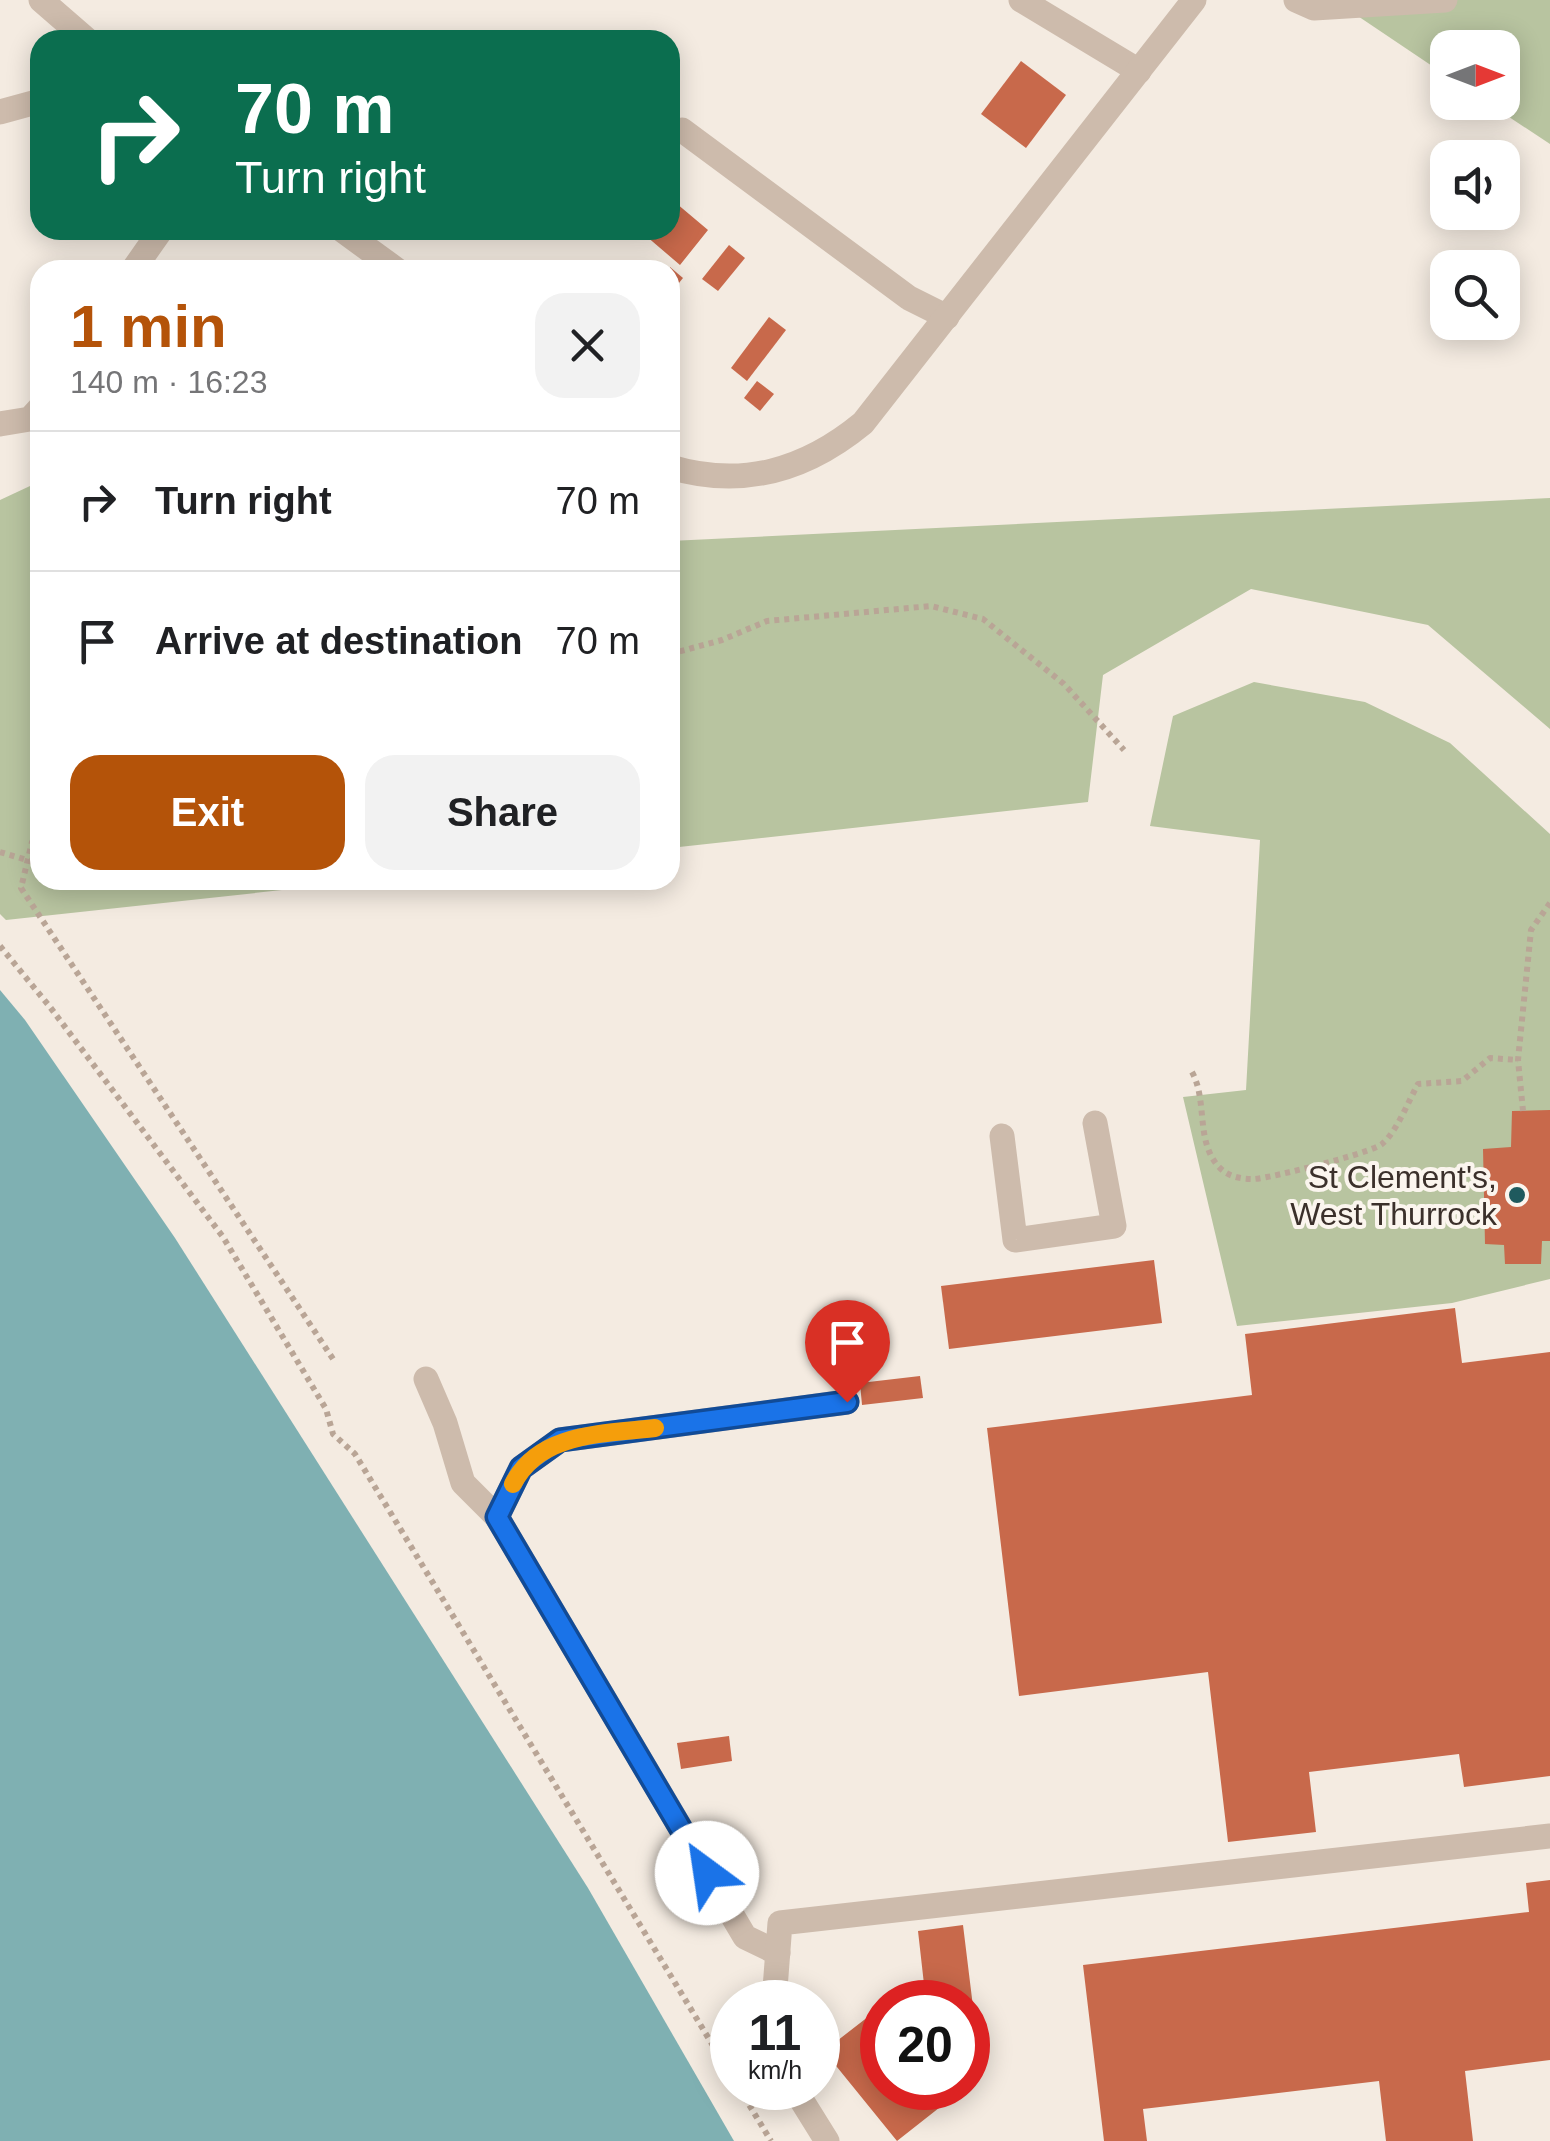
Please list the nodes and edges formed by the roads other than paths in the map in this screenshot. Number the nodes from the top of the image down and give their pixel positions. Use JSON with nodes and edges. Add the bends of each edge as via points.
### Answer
{"nodes":[{"id":1,"x":41,"y":0,"type":"edge"},
{"id":2,"x":1021,"y":0,"type":"edge"},
{"id":3,"x":1194,"y":0,"type":"edge"},
{"id":4,"x":1296,"y":0,"type":"edge"},
{"id":5,"x":1446,"y":0,"type":"edge"},
{"id":6,"x":76,"y":30,"type":"edge"},
{"id":7,"x":1139,"y":71,"type":"junction"},
{"id":8,"x":30,"y":104,"type":"edge"},
{"id":9,"x":0,"y":112,"type":"edge"},
{"id":10,"x":682,"y":130,"type":"dead end"},
{"id":11,"x":356,"y":240,"type":"edge"},
{"id":12,"x":383,"y":260,"type":"edge"},
{"id":13,"x":948,"y":317,"type":"junction"},
{"id":14,"x":30,"y":418,"type":"edge"},
{"id":15,"x":0,"y":424,"type":"edge"},
{"id":16,"x":680,"y":471,"type":"edge"},
{"id":17,"x":1095,"y":1123,"type":"dead end"},
{"id":18,"x":1002,"y":1136,"type":"dead end"},
{"id":19,"x":426,"y":1379,"type":"dead end"},
{"id":20,"x":847,"y":1402,"type":"dead end"},
{"id":21,"x":497,"y":1517,"type":"junction"},
{"id":22,"x":1550,"y":1836,"type":"edge"},
{"id":23,"x":778,"y":1952,"type":"junction"},
{"id":24,"x":776,"y":1980,"type":"edge"},
{"id":25,"x":808,"y":2110,"type":"edge"},
{"id":26,"x":827,"y":2141,"type":"edge"}],
"edges":[{"from":1,"to":6,"type":"lane"},
{"from":2,"to":7,"type":"lane"},
{"from":3,"to":7,"type":"lane"},
{"from":4,"to":5,"type":"lane","via":[[1314,8]]},
{"from":7,"to":13,"type":"lane"},
{"from":8,"to":9,"type":"lane"},
{"from":10,"to":13,"type":"lane","via":[[910,298]]},
{"from":11,"to":12,"type":"lane"},
{"from":13,"to":16,"type":"lane","via":[[863,423],[834,447],[757,475]]},
{"from":14,"to":15,"type":"lane"},
{"from":17,"to":18,"type":"lane","via":[[1114,1226],[1015,1240]]},
{"from":19,"to":21,"type":"lane","via":[[464,1483]]},
{"from":20,"to":21,"type":"lane","via":[[560,1440],[521,1468]]},
{"from":21,"to":23,"type":"lane","via":[[746,1938]]},
{"from":22,"to":23,"type":"lane","via":[[796,1920],[780,1923]]},
{"from":23,"to":24,"type":"lane"},
{"from":25,"to":26,"type":"lane"}]}
